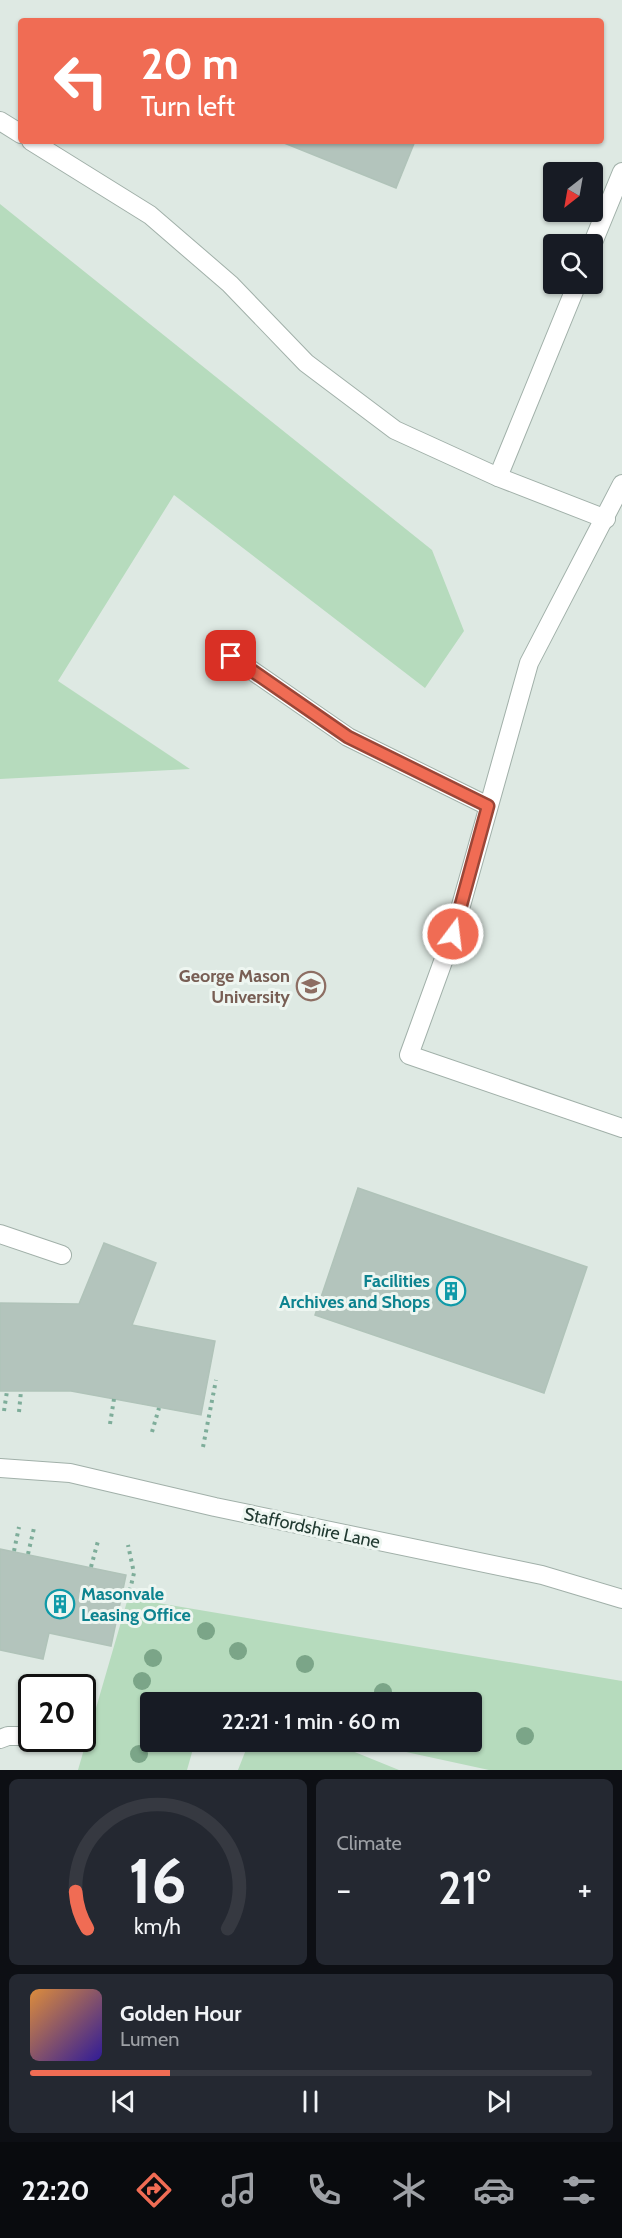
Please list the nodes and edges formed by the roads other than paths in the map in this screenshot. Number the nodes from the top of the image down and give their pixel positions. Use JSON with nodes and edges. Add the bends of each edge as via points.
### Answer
{"nodes":[{"id":1,"x":0,"y":121,"type":"edge"},
{"id":2,"x":18,"y":132,"type":"edge"},
{"id":3,"x":37,"y":144,"type":"edge"},
{"id":4,"x":622,"y":172,"type":"edge"},
{"id":5,"x":597,"y":234,"type":"edge"},
{"id":6,"x":573,"y":294,"type":"edge"},
{"id":7,"x":498,"y":477,"type":"junction"},
{"id":8,"x":622,"y":484,"type":"edge"},
{"id":9,"x":606,"y":519,"type":"junction"},
{"id":10,"x":231,"y":656,"type":"dead end"},
{"id":11,"x":488,"y":806,"type":"junction"},
{"id":12,"x":622,"y":1128,"type":"edge"},
{"id":13,"x":0,"y":1234,"type":"edge"},
{"id":14,"x":62,"y":1255,"type":"dead end"},
{"id":15,"x":0,"y":1468,"type":"edge"},
{"id":16,"x":622,"y":1599,"type":"edge"},
{"id":17,"x":18,"y":1736,"type":"edge"},
{"id":18,"x":0,"y":1739,"type":"edge"}],
"edges":[{"from":1,"to":2,"type":"street"},
{"from":3,"to":7,"type":"street","via":[[150,215],[231,284],[306,363],[394,430]]},
{"from":4,"to":5,"type":"street"},
{"from":6,"to":7,"type":"street"},
{"from":7,"to":9,"type":"street"},
{"from":8,"to":9,"type":"street"},
{"from":9,"to":11,"type":"street","via":[[529,663]]},
{"from":10,"to":11,"type":"street","via":[[348,737]]},
{"from":11,"to":12,"type":"street","via":[[453,934],[409,1055]]},
{"from":13,"to":14,"type":"street"},
{"from":15,"to":16,"type":"street","name":"Staffordshire Lane","via":[[70,1473],[542,1575]]},
{"from":17,"to":18,"type":"street"}]}
